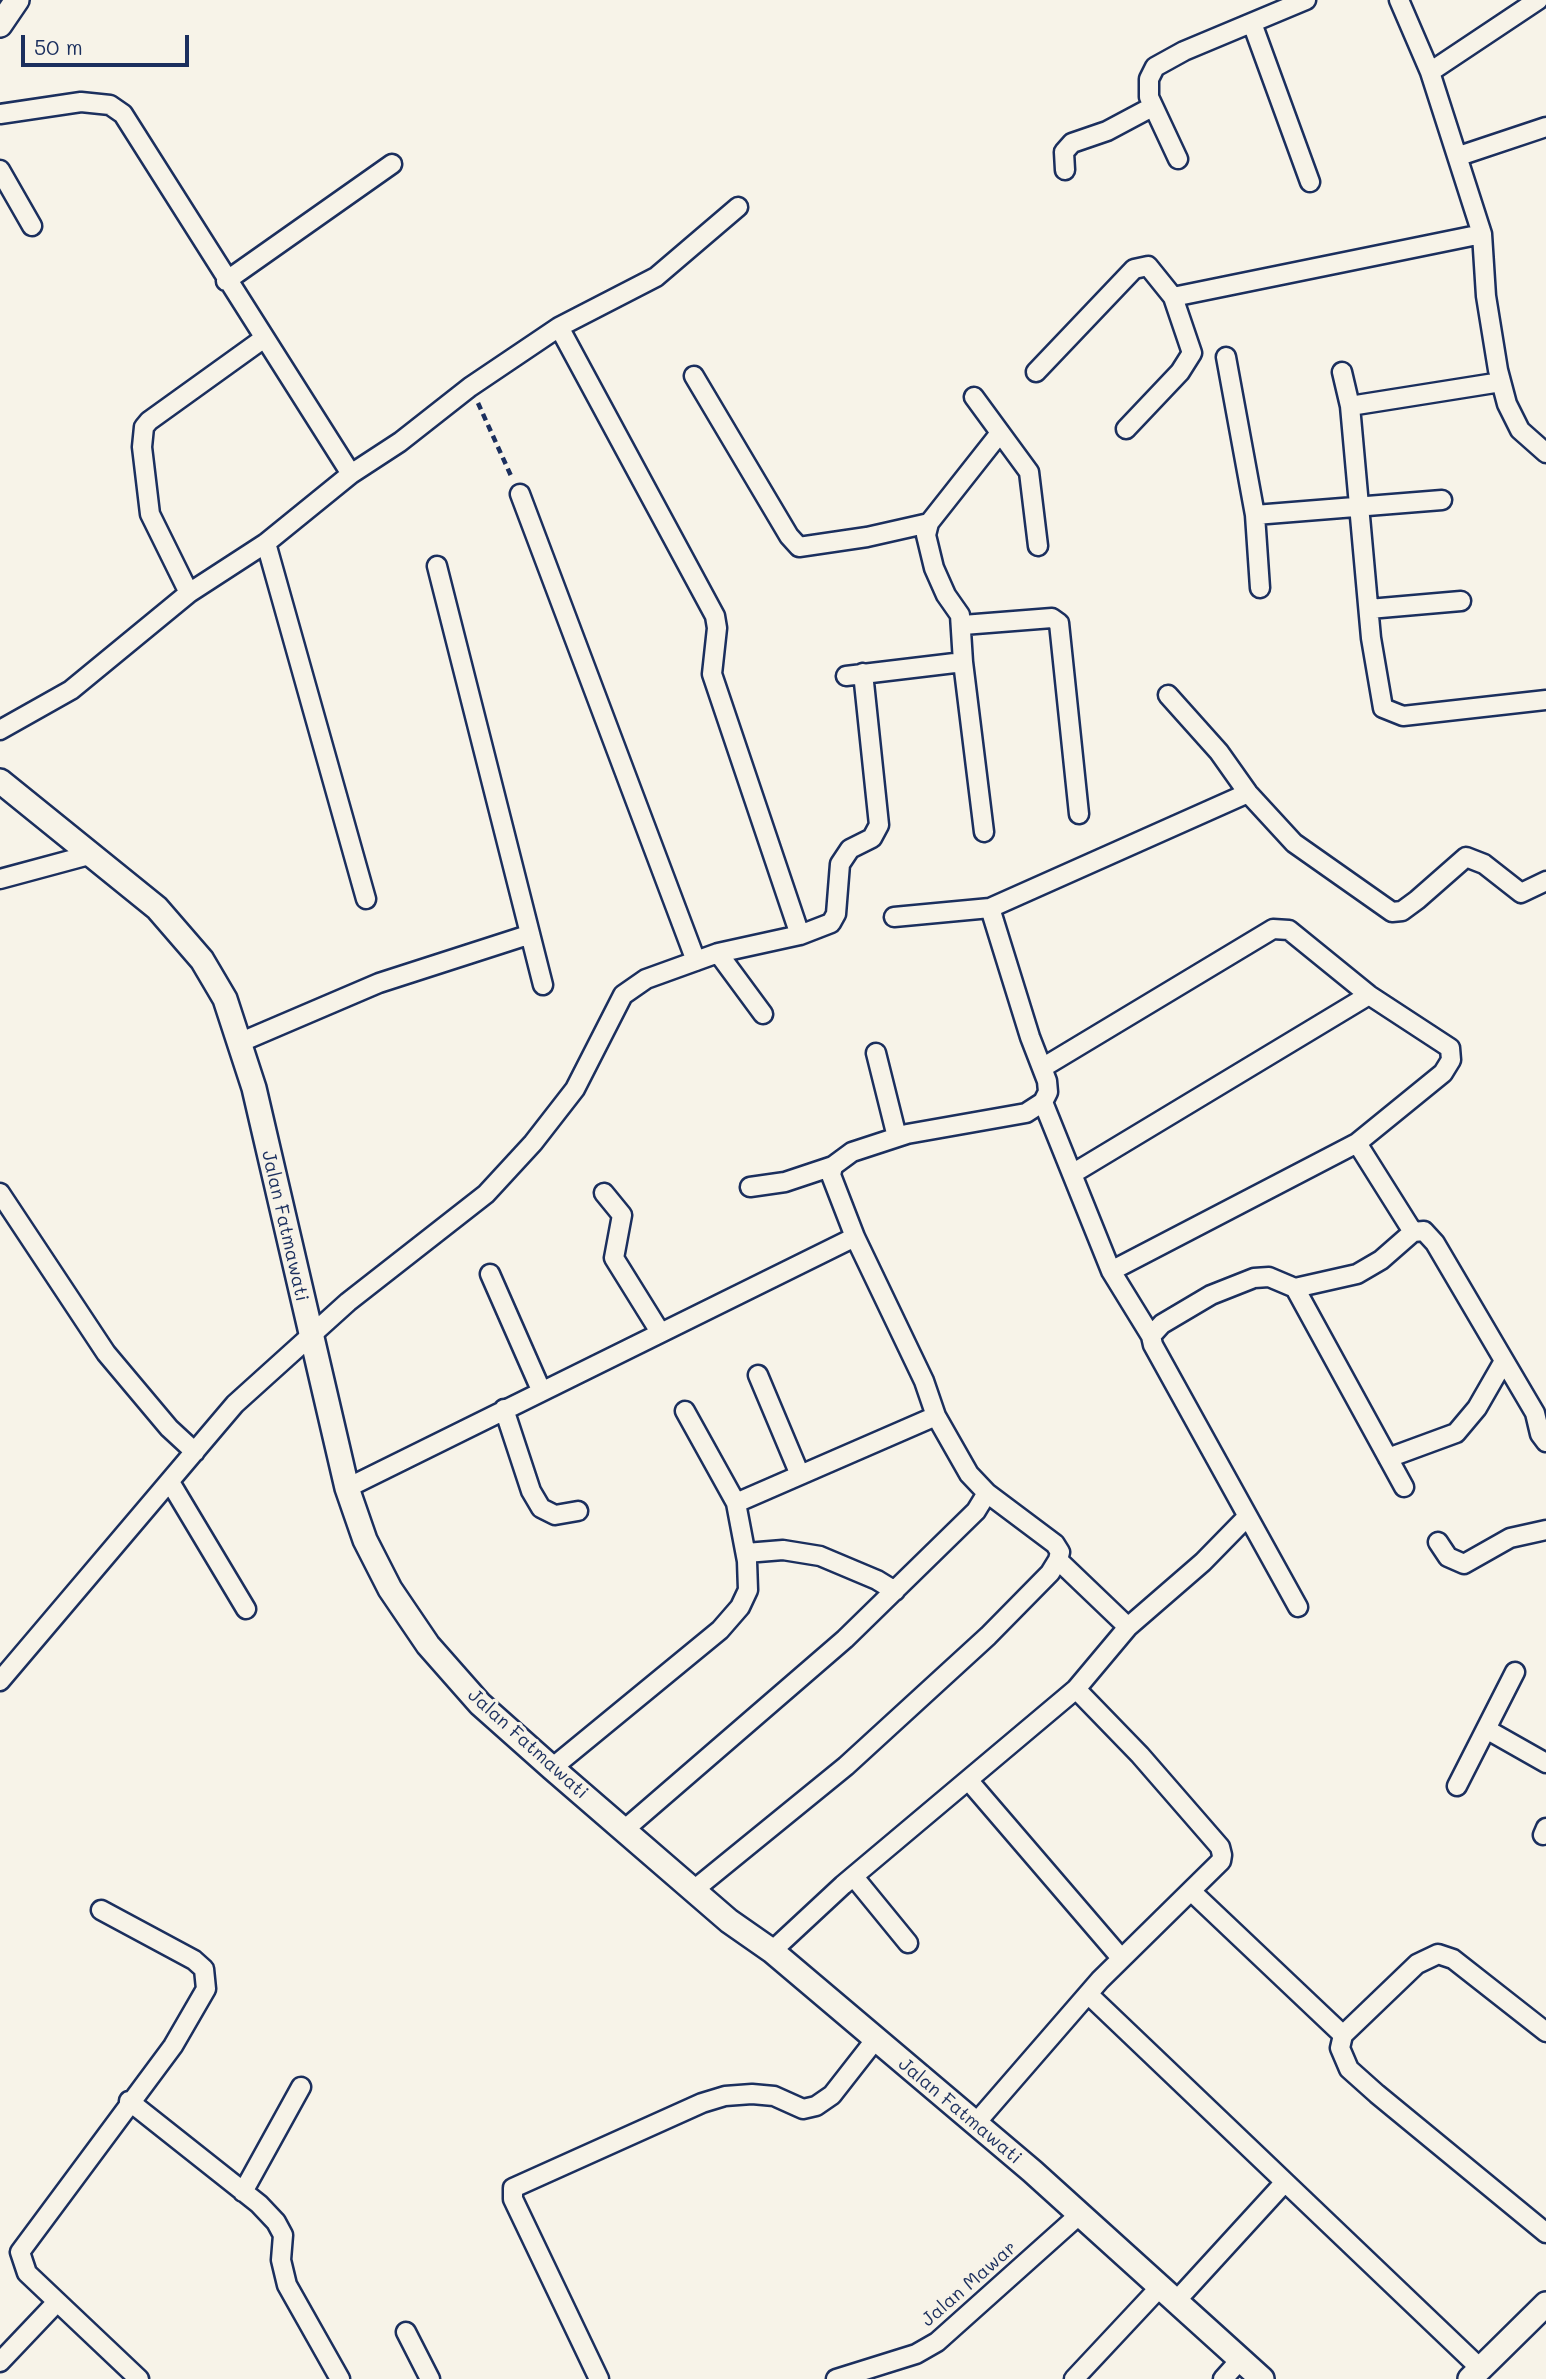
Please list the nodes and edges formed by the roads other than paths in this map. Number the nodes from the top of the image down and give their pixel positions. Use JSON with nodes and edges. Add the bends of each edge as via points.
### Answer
{"nodes":[{"id":1,"x":16,"y":0,"type":"edge"},
{"id":2,"x":1307,"y":0,"type":"edge"},
{"id":3,"x":1399,"y":0,"type":"edge"},
{"id":4,"x":1538,"y":0,"type":"edge"},
{"id":5,"x":1252,"y":23,"type":"junction"},
{"id":6,"x":0,"y":25,"type":"edge"},
{"id":7,"x":1430,"y":72,"type":"junction"},
{"id":8,"x":1152,"y":107,"type":"junction"},
{"id":9,"x":0,"y":114,"type":"edge"},
{"id":10,"x":1546,"y":127,"type":"edge"},
{"id":11,"x":1459,"y":156,"type":"junction"},
{"id":12,"x":1178,"y":159,"type":"dead end"},
{"id":13,"x":392,"y":164,"type":"dead end"},
{"id":14,"x":0,"y":170,"type":"edge"},
{"id":15,"x":1065,"y":170,"type":"dead end"},
{"id":16,"x":1310,"y":182,"type":"dead end"},
{"id":17,"x":738,"y":206,"type":"dead end"},
{"id":18,"x":32,"y":226,"type":"dead end"},
{"id":19,"x":1482,"y":234,"type":"junction"},
{"id":20,"x":226,"y":281,"type":"junction"},
{"id":21,"x":1172,"y":297,"type":"junction"},
{"id":22,"x":559,"y":327,"type":"junction"},
{"id":23,"x":263,"y":339,"type":"junction"},
{"id":24,"x":1226,"y":357,"type":"dead end"},
{"id":25,"x":1036,"y":372,"type":"dead end"},
{"id":26,"x":1342,"y":372,"type":"dead end"},
{"id":27,"x":694,"y":376,"type":"dead end"},
{"id":28,"x":1501,"y":382,"type":"junction"},
{"id":29,"x":974,"y":397,"type":"dead end"},
{"id":30,"x":1350,"y":405,"type":"junction"},
{"id":31,"x":1126,"y":429,"type":"dead end"},
{"id":32,"x":1000,"y":433,"type":"junction"},
{"id":33,"x":1546,"y":453,"type":"edge"},
{"id":34,"x":351,"y":474,"type":"junction"},
{"id":35,"x":520,"y":494,"type":"road end"},
{"id":36,"x":1443,"y":500,"type":"dead end"},
{"id":37,"x":1359,"y":505,"type":"junction"},
{"id":38,"x":1255,"y":515,"type":"junction"},
{"id":39,"x":929,"y":523,"type":"junction"},
{"id":40,"x":266,"y":543,"type":"junction"},
{"id":41,"x":1038,"y":547,"type":"dead end"},
{"id":42,"x":437,"y":566,"type":"dead end"},
{"id":43,"x":1260,"y":588,"type":"dead end"},
{"id":44,"x":189,"y":593,"type":"junction"},
{"id":45,"x":1461,"y":601,"type":"dead end"},
{"id":46,"x":1368,"y":609,"type":"junction"},
{"id":47,"x":963,"y":625,"type":"junction"},
{"id":48,"x":963,"y":662,"type":"junction"},
{"id":49,"x":1168,"y":695,"type":"dead end"},
{"id":50,"x":1546,"y":700,"type":"edge"},
{"id":51,"x":0,"y":730,"type":"edge"},
{"id":52,"x":0,"y":782,"type":"edge"},
{"id":53,"x":1248,"y":793,"type":"junction"},
{"id":54,"x":1079,"y":814,"type":"dead end"},
{"id":55,"x":984,"y":832,"type":"dead end"},
{"id":56,"x":89,"y":855,"type":"junction"},
{"id":57,"x":0,"y":879,"type":"edge"},
{"id":58,"x":1546,"y":881,"type":"edge"},
{"id":59,"x":366,"y":899,"type":"dead end"},
{"id":60,"x":990,"y":908,"type":"junction"},
{"id":61,"x":894,"y":917,"type":"dead end"},
{"id":62,"x":528,"y":935,"type":"junction"},
{"id":63,"x":800,"y":935,"type":"junction"},
{"id":64,"x":718,"y":953,"type":"junction"},
{"id":65,"x":696,"y":961,"type":"junction"},
{"id":66,"x":542,"y":985,"type":"dead end"},
{"id":67,"x":1369,"y":995,"type":"junction"},
{"id":68,"x":763,"y":1014,"type":"dead end"},
{"id":69,"x":241,"y":1042,"type":"junction"},
{"id":70,"x":876,"y":1053,"type":"dead end"},
{"id":71,"x":1042,"y":1068,"type":"junction"},
{"id":72,"x":1043,"y":1102,"type":"junction"},
{"id":73,"x":897,"y":1137,"type":"junction"},
{"id":74,"x":1357,"y":1143,"type":"junction"},
{"id":75,"x":833,"y":1166,"type":"junction"},
{"id":76,"x":1072,"y":1174,"type":"junction"},
{"id":77,"x":750,"y":1187,"type":"dead end"},
{"id":78,"x":0,"y":1193,"type":"edge"},
{"id":79,"x":604,"y":1193,"type":"dead end"},
{"id":80,"x":1413,"y":1232,"type":"junction"},
{"id":81,"x":855,"y":1237,"type":"junction"},
{"id":82,"x":1111,"y":1272,"type":"junction"},
{"id":83,"x":490,"y":1274,"type":"dead end"},
{"id":84,"x":1295,"y":1287,"type":"junction"},
{"id":85,"x":660,"y":1332,"type":"junction"},
{"id":86,"x":309,"y":1335,"type":"junction"},
{"id":87,"x":1152,"y":1336,"type":"junction"},
{"id":88,"x":1504,"y":1362,"type":"junction"},
{"id":89,"x":758,"y":1375,"type":"dead end"},
{"id":90,"x":541,"y":1390,"type":"junction"},
{"id":91,"x":504,"y":1409,"type":"junction"},
{"id":92,"x":1541,"y":1409,"type":"edge"},
{"id":93,"x":685,"y":1411,"type":"dead end"},
{"id":94,"x":936,"y":1416,"type":"junction"},
{"id":95,"x":1546,"y":1442,"type":"edge"},
{"id":96,"x":195,"y":1452,"type":"junction"},
{"id":97,"x":1388,"y":1458,"type":"junction"},
{"id":98,"x":800,"y":1475,"type":"junction"},
{"id":99,"x":170,"y":1482,"type":"junction"},
{"id":100,"x":1404,"y":1487,"type":"dead end"},
{"id":101,"x":347,"y":1488,"type":"junction"},
{"id":102,"x":987,"y":1493,"type":"junction"},
{"id":103,"x":736,"y":1503,"type":"junction"},
{"id":104,"x":578,"y":1511,"type":"dead end"},
{"id":105,"x":1247,"y":1517,"type":"junction"},
{"id":106,"x":1546,"y":1530,"type":"edge"},
{"id":107,"x":1438,"y":1542,"type":"dead end"},
{"id":108,"x":746,"y":1553,"type":"junction"},
{"id":109,"x":1058,"y":1560,"type":"junction"},
{"id":110,"x":895,"y":1591,"type":"junction"},
{"id":111,"x":1298,"y":1607,"type":"dead end"},
{"id":112,"x":246,"y":1609,"type":"dead end"},
{"id":113,"x":1128,"y":1627,"type":"junction"},
{"id":114,"x":1515,"y":1672,"type":"dead end"},
{"id":115,"x":0,"y":1681,"type":"edge"},
{"id":116,"x":1076,"y":1689,"type":"junction"},
{"id":117,"x":1486,"y":1729,"type":"junction"},
{"id":118,"x":1546,"y":1763,"type":"edge"},
{"id":119,"x":552,"y":1768,"type":"junction"},
{"id":120,"x":969,"y":1781,"type":"junction"},
{"id":121,"x":1457,"y":1786,"type":"dead end"},
{"id":122,"x":624,"y":1830,"type":"junction"},
{"id":123,"x":854,"y":1877,"type":"junction"},
{"id":124,"x":695,"y":1889,"type":"junction"},
{"id":125,"x":1191,"y":1891,"type":"junction"},
{"id":126,"x":101,"y":1910,"type":"dead end"},
{"id":127,"x":908,"y":1943,"type":"dead end"},
{"id":128,"x":772,"y":1951,"type":"junction"},
{"id":129,"x":1121,"y":1958,"type":"junction"},
{"id":130,"x":1088,"y":1994,"type":"junction"},
{"id":131,"x":1546,"y":2032,"type":"edge"},
{"id":132,"x":1343,"y":2035,"type":"junction"},
{"id":133,"x":875,"y":2040,"type":"junction"},
{"id":134,"x":301,"y":2087,"type":"dead end"},
{"id":135,"x":129,"y":2101,"type":"junction"},
{"id":136,"x":975,"y":2124,"type":"junction"},
{"id":137,"x":1285,"y":2182,"type":"junction"},
{"id":138,"x":243,"y":2192,"type":"junction"},
{"id":139,"x":1079,"y":2215,"type":"junction"},
{"id":140,"x":1546,"y":2233,"type":"edge"},
{"id":141,"x":1169,"y":2293,"type":"junction"},
{"id":142,"x":57,"y":2302,"type":"junction"},
{"id":143,"x":1546,"y":2304,"type":"edge"},
{"id":144,"x":406,"y":2332,"type":"dead end"},
{"id":145,"x":1241,"y":2359,"type":"junction"},
{"id":146,"x":0,"y":2362,"type":"edge"},
{"id":147,"x":880,"y":2363,"type":"junction"},
{"id":148,"x":1475,"y":2374,"type":"edge"},
{"id":149,"x":139,"y":2379,"type":"edge"},
{"id":150,"x":340,"y":2379,"type":"edge"},
{"id":151,"x":430,"y":2379,"type":"edge"},
{"id":152,"x":599,"y":2379,"type":"edge"},
{"id":153,"x":836,"y":2379,"type":"edge"},
{"id":154,"x":890,"y":2379,"type":"edge"},
{"id":155,"x":1074,"y":2379,"type":"edge"},
{"id":156,"x":1223,"y":2379,"type":"edge"},
{"id":157,"x":1262,"y":2379,"type":"edge"}],
"edges":[{"from":1,"to":6,"type":"street"},
{"from":2,"to":5,"type":"street"},
{"from":3,"to":7,"type":"street"},
{"from":4,"to":7,"type":"street"},
{"from":5,"to":8,"type":"street","via":[[1155,66],[1148,86]]},
{"from":5,"to":16,"type":"street"},
{"from":7,"to":11,"type":"street"},
{"from":8,"to":12,"type":"street"},
{"from":8,"to":15,"type":"street","via":[[1072,143],[1064,152]]},
{"from":9,"to":20,"type":"street","via":[[81,102],[110,105],[123,114]]},
{"from":10,"to":11,"type":"street"},
{"from":11,"to":19,"type":"street"},
{"from":13,"to":20,"type":"street"},
{"from":14,"to":18,"type":"street"},
{"from":17,"to":22,"type":"street","via":[[656,277]]},
{"from":19,"to":21,"type":"street"},
{"from":19,"to":28,"type":"street","via":[[1486,296]]},
{"from":20,"to":23,"type":"street"},
{"from":21,"to":25,"type":"street","via":[[1157,274],[1148,266],[1138,266]]},
{"from":21,"to":31,"type":"street","via":[[1192,353]]},
{"from":22,"to":34,"type":"street"},
{"from":22,"to":63,"type":"street","via":[[715,616],[712,674]]},
{"from":23,"to":34,"type":"street"},
{"from":23,"to":44,"type":"street","via":[[144,427],[150,514]]},
{"from":24,"to":38,"type":"street"},
{"from":26,"to":30,"type":"street"},
{"from":27,"to":39,"type":"street","via":[[799,547]]},
{"from":28,"to":30,"type":"street"},
{"from":28,"to":33,"type":"street","via":[[1520,430]]},
{"from":29,"to":32,"type":"street"},
{"from":30,"to":37,"type":"street"},
{"from":32,"to":39,"type":"street"},
{"from":32,"to":41,"type":"street","via":[[1030,472]]},
{"from":34,"to":40,"type":"street"},
{"from":35,"to":65,"type":"street"},
{"from":36,"to":37,"type":"street"},
{"from":37,"to":38,"type":"street"},
{"from":37,"to":46,"type":"street"},
{"from":38,"to":43,"type":"street"},
{"from":39,"to":47,"type":"street","via":[[927,545],[934,568]]},
{"from":40,"to":44,"type":"street"},
{"from":40,"to":59,"type":"street"},
{"from":42,"to":62,"type":"street"},
{"from":44,"to":51,"type":"street","via":[[71,690]]},
{"from":45,"to":46,"type":"street"},
{"from":46,"to":50,"type":"street","via":[[1380,696],[1383,708],[1391,714]]},
{"from":47,"to":48,"type":"street"},
{"from":47,"to":54,"type":"street","via":[[1056,619]]},
{"from":48,"to":55,"type":"street"},
{"from":48,"to":63,"type":"street","via":[[854,674],[879,825],[872,838],[850,849],[840,864],[836,914],[831,923]]},
{"from":49,"to":53,"type":"street"},
{"from":52,"to":56,"type":"street","name":"Jalan Fatmawati"},
{"from":53,"to":58,"type":"street","via":[[1294,843],[1392,912],[1418,900],[1466,857],[1484,864],[1521,893]]},
{"from":53,"to":60,"type":"street"},
{"from":56,"to":57,"type":"street"},
{"from":56,"to":69,"type":"street","name":"Jalan Fatmawati","via":[[157,908],[202,960],[225,999]]},
{"from":60,"to":61,"type":"street"},
{"from":60,"to":71,"type":"street"},
{"from":62,"to":66,"type":"street"},
{"from":62,"to":69,"type":"street","via":[[379,982]]},
{"from":63,"to":64,"type":"street"},
{"from":64,"to":65,"type":"street"},
{"from":64,"to":68,"type":"street"},
{"from":65,"to":86,"type":"street","via":[[646,979],[623,995],[575,1089],[495,1184]]},
{"from":67,"to":71,"type":"street","via":[[1289,930],[1273,929]]},
{"from":67,"to":74,"type":"street","via":[[1450,1048],[1451,1060],[1443,1073]]},
{"from":67,"to":76,"type":"street"},
{"from":69,"to":86,"type":"street","name":"Jalan Fatmawati"},
{"from":70,"to":73,"type":"street"},
{"from":71,"to":72,"type":"street","via":[[1048,1093]]},
{"from":72,"to":73,"type":"street","via":[[1026,1113]]},
{"from":72,"to":76,"type":"street"},
{"from":73,"to":75,"type":"street","via":[[852,1152]]},
{"from":74,"to":80,"type":"street"},
{"from":74,"to":82,"type":"street"},
{"from":75,"to":77,"type":"street","via":[[785,1182]]},
{"from":75,"to":81,"type":"street","via":[[833,1183]]},
{"from":76,"to":82,"type":"street"},
{"from":78,"to":96,"type":"street","via":[[106,1353],[169,1429]]},
{"from":79,"to":85,"type":"street","via":[[622,1215],[614,1258]]},
{"from":80,"to":84,"type":"street","via":[[1381,1261],[1357,1274]]},
{"from":80,"to":88,"type":"street","via":[[1424,1231],[1435,1243]]},
{"from":81,"to":85,"type":"street"},
{"from":81,"to":94,"type":"street"},
{"from":82,"to":87,"type":"street"},
{"from":83,"to":90,"type":"street"},
{"from":84,"to":87,"type":"street","via":[[1269,1277],[1254,1279],[1211,1295],[1162,1324]]},
{"from":84,"to":97,"type":"street"},
{"from":85,"to":90,"type":"street"},
{"from":86,"to":96,"type":"street","via":[[234,1404]]},
{"from":86,"to":101,"type":"street","name":"Jalan Fatmawati"},
{"from":87,"to":105,"type":"street"},
{"from":88,"to":92,"type":"street"},
{"from":88,"to":97,"type":"street","via":[[1456,1433]]},
{"from":89,"to":98,"type":"street"},
{"from":90,"to":91,"type":"street"},
{"from":91,"to":101,"type":"street"},
{"from":91,"to":104,"type":"street","via":[[541,1508],[555,1515]]},
{"from":92,"to":95,"type":"street","via":[[1540,1434]]},
{"from":93,"to":103,"type":"street"},
{"from":94,"to":98,"type":"street"},
{"from":94,"to":102,"type":"street","via":[[969,1474]]},
{"from":96,"to":99,"type":"street"},
{"from":97,"to":100,"type":"street"},
{"from":98,"to":103,"type":"street"},
{"from":99,"to":112,"type":"street"},
{"from":99,"to":115,"type":"street"},
{"from":101,"to":119,"type":"street","name":"Jalan Fatmawati","via":[[365,1540],[390,1589],[429,1645],[480,1704]]},
{"from":102,"to":109,"type":"street","via":[[1055,1544]]},
{"from":102,"to":110,"type":"street","via":[[976,1511]]},
{"from":103,"to":108,"type":"street"},
{"from":105,"to":111,"type":"street"},
{"from":105,"to":113,"type":"street"},
{"from":106,"to":107,"type":"street","via":[[1510,1538],[1464,1564],[1448,1558]]},
{"from":108,"to":110,"type":"street","via":[[783,1550],[820,1556]]},
{"from":108,"to":119,"type":"street","via":[[748,1590],[720,1630]]},
{"from":109,"to":113,"type":"street"},
{"from":109,"to":124,"type":"street","via":[[988,1636],[846,1766]]},
{"from":110,"to":122,"type":"street"},
{"from":113,"to":116,"type":"street"},
{"from":114,"to":117,"type":"street"},
{"from":116,"to":120,"type":"street"},
{"from":116,"to":125,"type":"street","via":[[1220,1847],[1220,1861]]},
{"from":117,"to":118,"type":"street"},
{"from":117,"to":121,"type":"street"},
{"from":119,"to":122,"type":"street","name":"Jalan Fatmawati"},
{"from":120,"to":123,"type":"street"},
{"from":120,"to":129,"type":"street"},
{"from":122,"to":124,"type":"street","name":"Jalan Fatmawati"},
{"from":123,"to":127,"type":"street"},
{"from":123,"to":128,"type":"street"},
{"from":124,"to":128,"type":"street","name":"Jalan Fatmawati","via":[[729,1921]]},
{"from":125,"to":129,"type":"street"},
{"from":125,"to":132,"type":"street"},
{"from":126,"to":135,"type":"street","via":[[194,1960],[204,1969],[206,1979],[206,1989],[186,2028]]},
{"from":128,"to":133,"type":"street","name":"Jalan Fatmawati"},
{"from":129,"to":130,"type":"street"},
{"from":130,"to":136,"type":"street"},
{"from":130,"to":137,"type":"street"},
{"from":131,"to":132,"type":"street","via":[[1463,1967],[1438,1954],[1417,1964]]},
{"from":132,"to":140,"type":"street","via":[[1340,2048],[1349,2069]]},
{"from":133,"to":136,"type":"street","name":"Jalan Fatmawati"},
{"from":133,"to":152,"type":"street","via":[[832,2095],[816,2106],[803,2109],[774,2096],[725,2096],[513,2188],[513,2199]]},
{"from":134,"to":138,"type":"street"},
{"from":135,"to":138,"type":"street"},
{"from":135,"to":142,"type":"street","via":[[19,2252],[27,2273]]},
{"from":136,"to":139,"type":"street","name":"Jalan Fatmawati"},
{"from":137,"to":141,"type":"street"},
{"from":137,"to":148,"type":"street"},
{"from":138,"to":150,"type":"street","via":[[279,2228],[287,2285]]},
{"from":139,"to":141,"type":"street","name":"Jalan Fatmawati"},
{"from":139,"to":147,"type":"street","name":"Jalan Mawar","via":[[937,2342],[916,2354]]},
{"from":141,"to":145,"type":"street","name":"Jalan Fatmawati"},
{"from":141,"to":155,"type":"street"},
{"from":142,"to":146,"type":"street"},
{"from":142,"to":149,"type":"street"},
{"from":143,"to":148,"type":"street"},
{"from":144,"to":151,"type":"street"},
{"from":145,"to":156,"type":"street"},
{"from":145,"to":157,"type":"street","name":"Jalan Fatmawati"},
{"from":147,"to":153,"type":"street","name":"Jalan Mawar"},
{"from":147,"to":154,"type":"street"}]}
